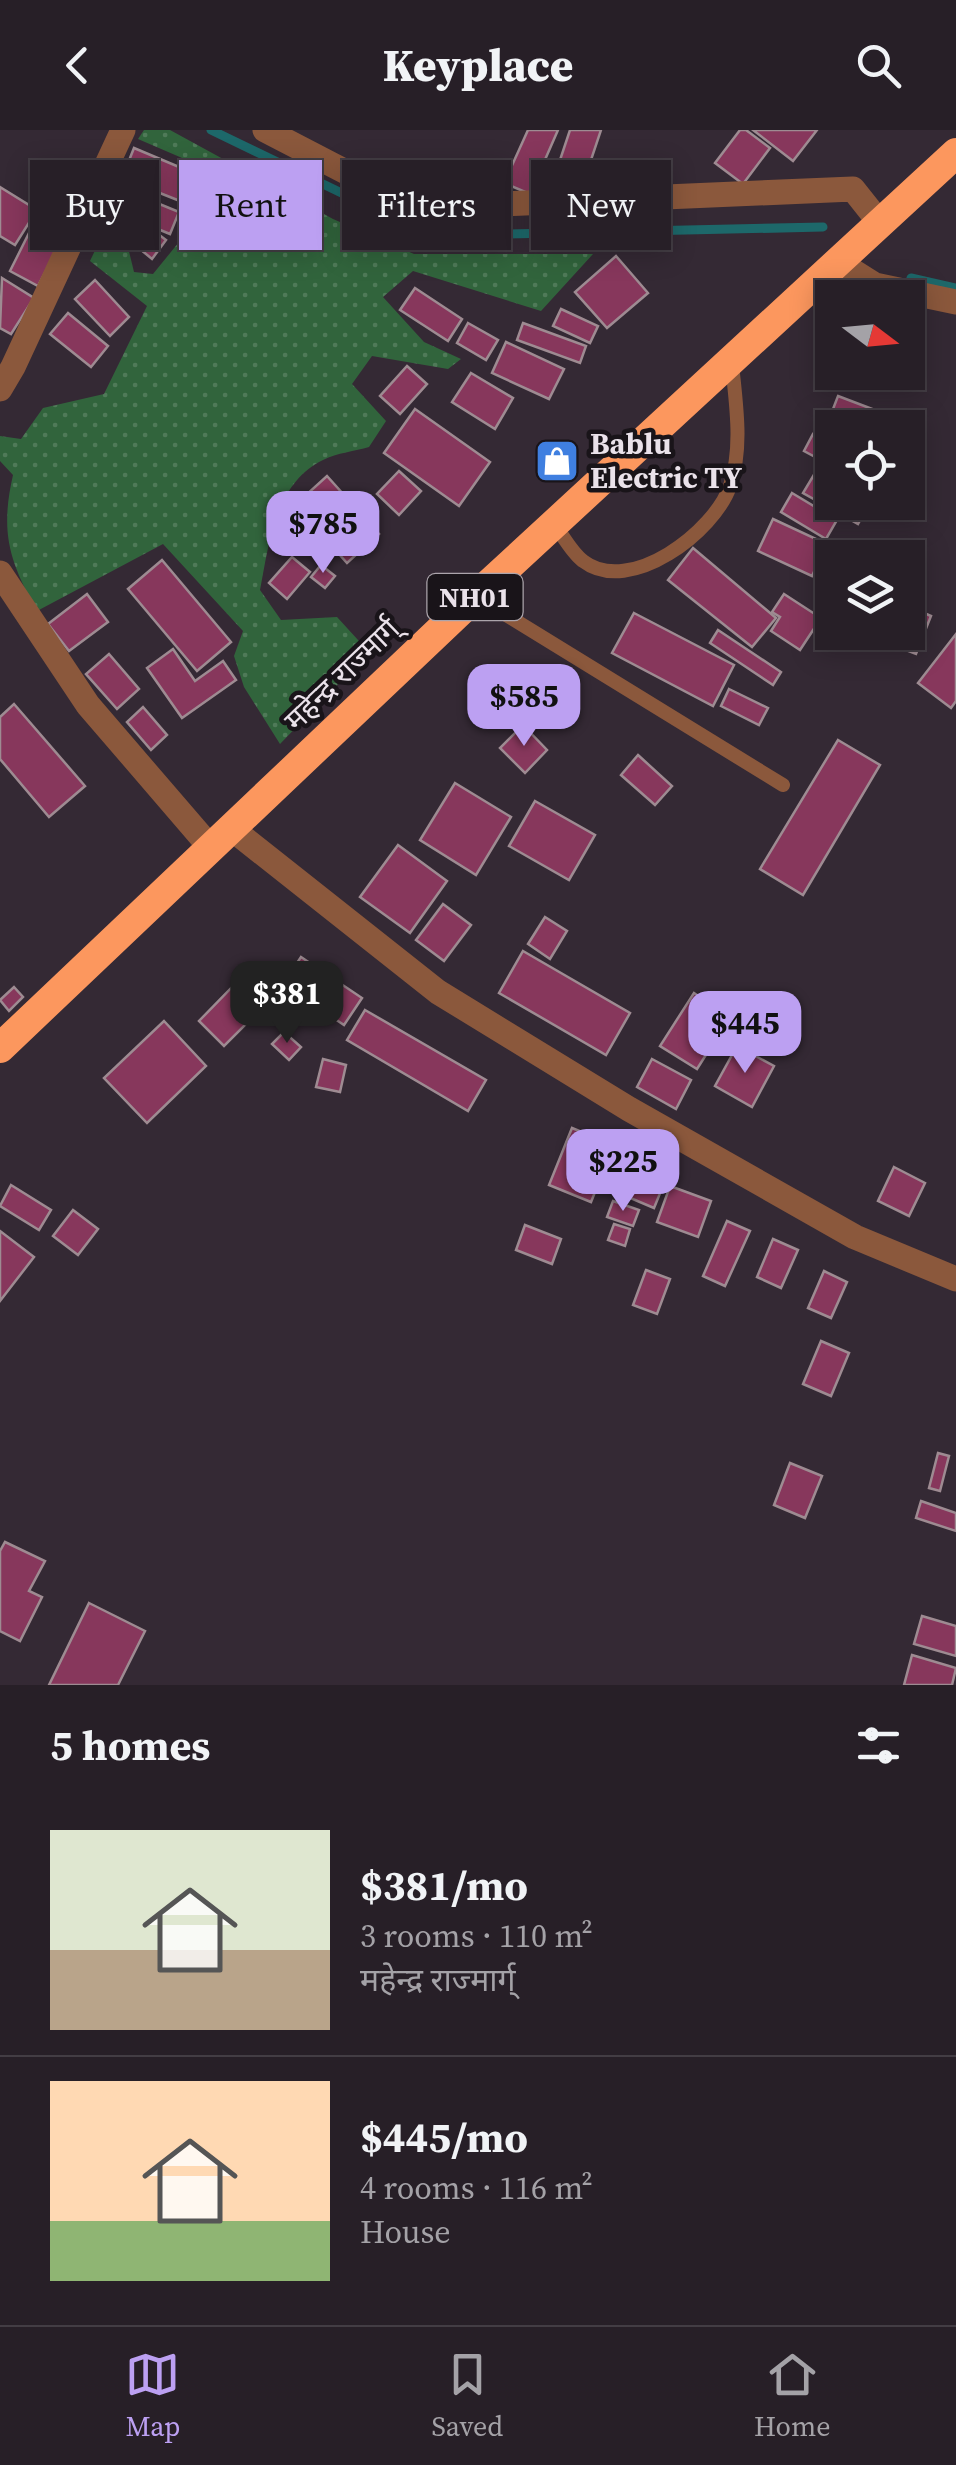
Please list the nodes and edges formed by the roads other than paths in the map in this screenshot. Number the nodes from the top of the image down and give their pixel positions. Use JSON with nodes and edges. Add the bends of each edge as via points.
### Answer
{"nodes":[{"id":1,"x":123,"y":130,"type":"edge"},
{"id":2,"x":265,"y":130,"type":"edge"},
{"id":3,"x":302,"y":138,"type":"edge"},
{"id":4,"x":956,"y":153,"type":"edge"},
{"id":5,"x":880,"y":222,"type":"junction"},
{"id":6,"x":840,"y":263,"type":"junction"},
{"id":7,"x":956,"y":302,"type":"edge"},
{"id":8,"x":732,"y":359,"type":"junction"},
{"id":9,"x":0,"y":390,"type":"edge"},
{"id":10,"x":554,"y":525,"type":"junction"},
{"id":11,"x":0,"y":574,"type":"edge"},
{"id":12,"x":476,"y":596,"type":"junction"},
{"id":13,"x":782,"y":785,"type":"dead end"},
{"id":14,"x":221,"y":838,"type":"junction"},
{"id":15,"x":0,"y":1048,"type":"edge"},
{"id":16,"x":956,"y":1279,"type":"edge"}],
"edges":[{"from":1,"to":9,"type":"street"},
{"from":2,"to":3,"type":"street"},
{"from":3,"to":5,"type":"street","via":[[400,200],[430,208],[853,189]]},
{"from":4,"to":5,"type":"highway","name":"महेन्द्र राज्मार्ग्","number":"NH01"},
{"from":5,"to":6,"type":"highway","name":"महेन्द्र राज्मार्ग्","number":"NH01"},
{"from":6,"to":7,"type":"street","via":[[875,285]]},
{"from":6,"to":8,"type":"highway","name":"महेन्द्र राज्मार्ग्","number":"NH01"},
{"from":8,"to":10,"type":"highway","name":"महेन्द्र राज्मार्ग्","number":"NH01"},
{"from":8,"to":10,"type":"lane","via":[[738,425],[731,484],[724,501],[670,556],[607,570],[583,562]]},
{"from":10,"to":12,"type":"highway","name":"महेन्द्र राज्मार्ग्","number":"NH01"},
{"from":11,"to":14,"type":"street","via":[[88,705]]},
{"from":12,"to":13,"type":"lane"},
{"from":12,"to":14,"type":"highway","name":"महेन्द्र राज्मार्ग्","number":"NH01"},
{"from":14,"to":15,"type":"highway","name":"महेन्द्र राज्मार्ग्","number":"NH01"},
{"from":14,"to":16,"type":"street","via":[[438,992],[629,1109],[855,1238]]}]}
